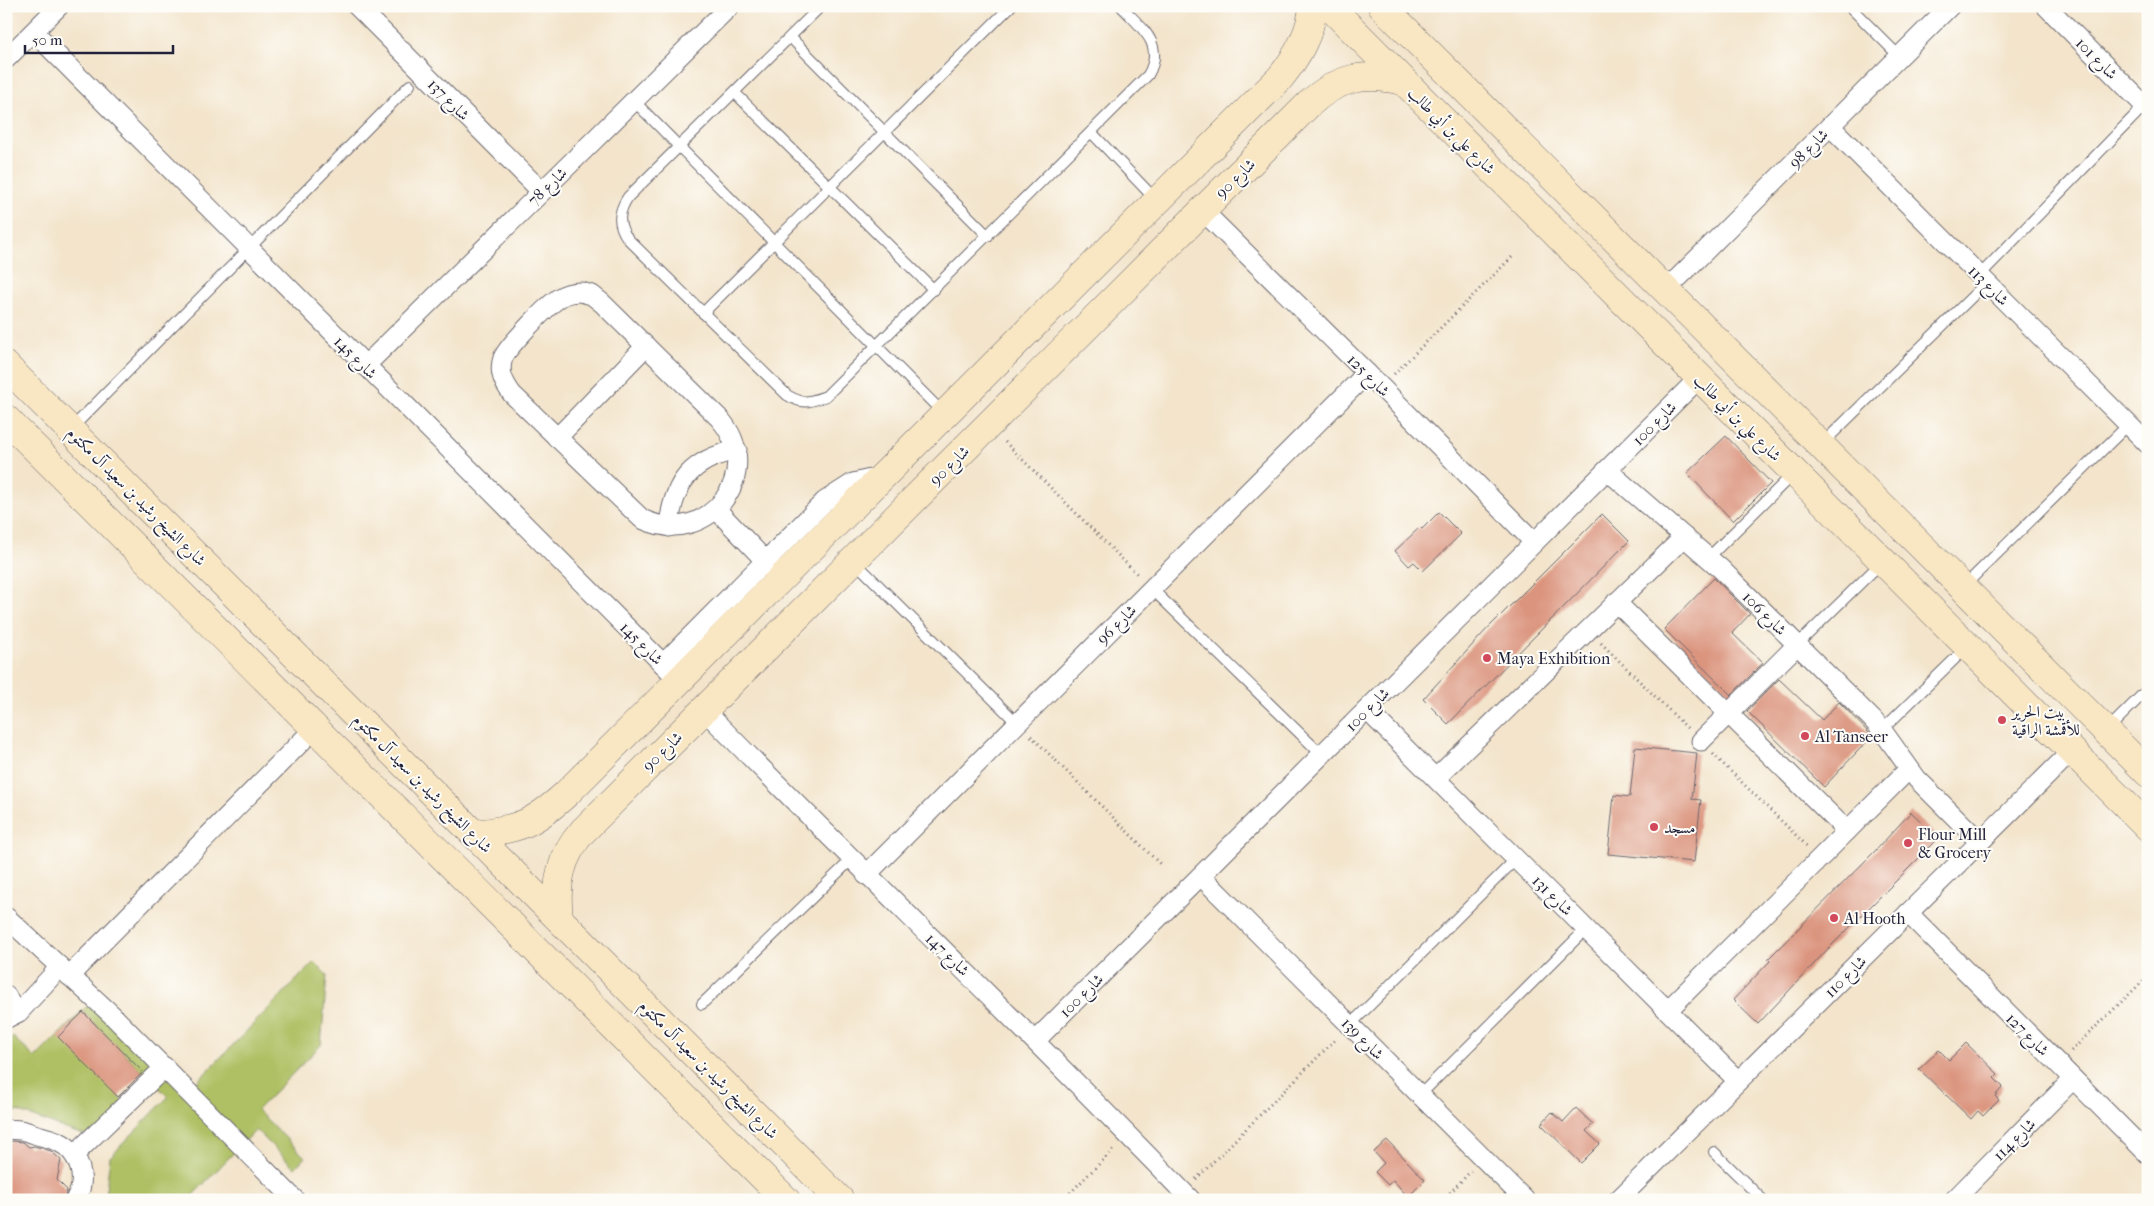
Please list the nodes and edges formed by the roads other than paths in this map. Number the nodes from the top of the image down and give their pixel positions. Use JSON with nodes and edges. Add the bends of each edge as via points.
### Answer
{"nodes":[{"id":1,"x":60,"y":6,"type":"edge"},
{"id":2,"x":357,"y":6,"type":"edge"},
{"id":3,"x":730,"y":6,"type":"edge"},
{"id":4,"x":821,"y":6,"type":"edge"},
{"id":5,"x":1011,"y":6,"type":"edge"},
{"id":6,"x":1120,"y":6,"type":"edge"},
{"id":7,"x":1313,"y":6,"type":"edge"},
{"id":8,"x":1329,"y":6,"type":"edge"},
{"id":9,"x":1849,"y":6,"type":"edge"},
{"id":10,"x":1950,"y":6,"type":"edge"},
{"id":11,"x":2046,"y":6,"type":"edge"},
{"id":12,"x":1386,"y":8,"type":"edge"},
{"id":13,"x":34,"y":32,"type":"junction"},
{"id":14,"x":790,"y":37,"type":"junction"},
{"id":15,"x":1899,"y":56,"type":"junction"},
{"id":16,"x":6,"y":59,"type":"edge"},
{"id":17,"x":1403,"y":81,"type":"junction"},
{"id":18,"x":410,"y":85,"type":"dead end"},
{"id":19,"x":735,"y":92,"type":"junction"},
{"id":20,"x":634,"y":101,"type":"junction"},
{"id":21,"x":2146,"y":108,"type":"edge"},
{"id":22,"x":1238,"y":121,"type":"junction"},
{"id":23,"x":1830,"y":126,"type":"junction"},
{"id":24,"x":885,"y":132,"type":"junction"},
{"id":25,"x":1091,"y":132,"type":"junction"},
{"id":26,"x":679,"y":147,"type":"junction"},
{"id":27,"x":1264,"y":148,"type":"junction"},
{"id":28,"x":830,"y":186,"type":"junction"},
{"id":29,"x":541,"y":191,"type":"junction"},
{"id":30,"x":1158,"y":201,"type":"junction"},
{"id":31,"x":1202,"y":210,"type":"junction"},
{"id":32,"x":988,"y":236,"type":"junction"},
{"id":33,"x":773,"y":242,"type":"junction"},
{"id":34,"x":249,"y":249,"type":"junction"},
{"id":35,"x":1983,"y":279,"type":"junction"},
{"id":36,"x":934,"y":290,"type":"junction"},
{"id":37,"x":1666,"y":290,"type":"junction"},
{"id":38,"x":703,"y":313,"type":"junction"},
{"id":39,"x":646,"y":346,"type":"junction"},
{"id":40,"x":877,"y":346,"type":"junction"},
{"id":41,"x":6,"y":366,"type":"edge"},
{"id":42,"x":365,"y":366,"type":"junction"},
{"id":43,"x":1367,"y":373,"type":"junction"},
{"id":44,"x":1700,"y":377,"type":"junction"},
{"id":45,"x":944,"y":415,"type":"junction"},
{"id":46,"x":6,"y":419,"type":"edge"},
{"id":47,"x":2128,"y":425,"type":"junction"},
{"id":48,"x":70,"y":430,"type":"junction"},
{"id":49,"x":557,"y":438,"type":"junction"},
{"id":50,"x":2148,"y":444,"type":"edge"},
{"id":51,"x":1821,"y":445,"type":"junction"},
{"id":52,"x":737,"y":450,"type":"junction"},
{"id":53,"x":904,"y":455,"type":"junction"},
{"id":54,"x":1607,"y":470,"type":"junction"},
{"id":55,"x":1794,"y":473,"type":"junction"},
{"id":56,"x":885,"y":476,"type":"junction"},
{"id":57,"x":934,"y":480,"type":"junction"},
{"id":58,"x":912,"y":502,"type":"junction"},
{"id":59,"x":1880,"y":504,"type":"junction"},
{"id":60,"x":716,"y":510,"type":"junction"},
{"id":61,"x":669,"y":527,"type":"junction"},
{"id":62,"x":1851,"y":531,"type":"junction"},
{"id":63,"x":1684,"y":537,"type":"junction"},
{"id":64,"x":1534,"y":542,"type":"junction"},
{"id":65,"x":1923,"y":548,"type":"junction"},
{"id":66,"x":1708,"y":558,"type":"junction"},
{"id":67,"x":854,"y":560,"type":"junction"},
{"id":68,"x":774,"y":569,"type":"junction"},
{"id":69,"x":1889,"y":569,"type":"junction"},
{"id":70,"x":1962,"y":588,"type":"junction"},
{"id":71,"x":1152,"y":589,"type":"junction"},
{"id":72,"x":1616,"y":602,"type":"junction"},
{"id":73,"x":1797,"y":645,"type":"junction"},
{"id":74,"x":1967,"y":647,"type":"junction"},
{"id":75,"x":302,"y":662,"type":"junction"},
{"id":76,"x":671,"y":672,"type":"junction"},
{"id":77,"x":276,"y":689,"type":"junction"},
{"id":78,"x":2148,"y":689,"type":"edge"},
{"id":79,"x":704,"y":710,"type":"junction"},
{"id":80,"x":1367,"y":710,"type":"junction"},
{"id":81,"x":1728,"y":714,"type":"junction"},
{"id":82,"x":1017,"y":723,"type":"junction"},
{"id":83,"x":314,"y":728,"type":"junction"},
{"id":84,"x":1882,"y":730,"type":"junction"},
{"id":85,"x":2106,"y":732,"type":"junction"},
{"id":86,"x":1701,"y":741,"type":"dead end"},
{"id":87,"x":609,"y":751,"type":"junction"},
{"id":88,"x":2072,"y":751,"type":"junction"},
{"id":89,"x":1322,"y":755,"type":"junction"},
{"id":90,"x":1909,"y":769,"type":"junction"},
{"id":91,"x":2148,"y":773,"type":"edge"},
{"id":92,"x":1436,"y":778,"type":"junction"},
{"id":93,"x":635,"y":779,"type":"junction"},
{"id":94,"x":2148,"y":827,"type":"edge"},
{"id":95,"x":1847,"y":831,"type":"junction"},
{"id":96,"x":475,"y":834,"type":"junction"},
{"id":97,"x":1980,"y":842,"type":"junction"},
{"id":98,"x":1516,"y":859,"type":"junction"},
{"id":99,"x":851,"y":860,"type":"junction"},
{"id":100,"x":866,"y":875,"type":"junction"},
{"id":101,"x":1201,"y":876,"type":"junction"},
{"id":102,"x":1908,"y":913,"type":"junction"},
{"id":103,"x":6,"y":917,"type":"edge"},
{"id":104,"x":558,"y":918,"type":"junction"},
{"id":105,"x":1586,"y":929,"type":"junction"},
{"id":106,"x":64,"y":971,"type":"junction"},
{"id":107,"x":6,"y":995,"type":"edge"},
{"id":108,"x":702,"y":1004,"type":"dead end"},
{"id":109,"x":1668,"y":1010,"type":"junction"},
{"id":110,"x":7,"y":1018,"type":"edge"},
{"id":111,"x":1350,"y":1025,"type":"junction"},
{"id":112,"x":1035,"y":1041,"type":"junction"},
{"id":113,"x":165,"y":1067,"type":"junction"},
{"id":114,"x":2074,"y":1079,"type":"junction"},
{"id":115,"x":1738,"y":1081,"type":"junction"},
{"id":116,"x":724,"y":1084,"type":"junction"},
{"id":117,"x":1420,"y":1095,"type":"junction"},
{"id":118,"x":750,"y":1110,"type":"junction"},
{"id":119,"x":696,"y":1111,"type":"junction"},
{"id":120,"x":6,"y":1130,"type":"edge"},
{"id":121,"x":723,"y":1138,"type":"junction"},
{"id":122,"x":1714,"y":1152,"type":"dead end"},
{"id":123,"x":2148,"y":1154,"type":"edge"},
{"id":124,"x":74,"y":1155,"type":"junction"},
{"id":125,"x":1187,"y":1196,"type":"edge"},
{"id":126,"x":75,"y":1200,"type":"edge"},
{"id":127,"x":295,"y":1200,"type":"edge"},
{"id":128,"x":786,"y":1200,"type":"edge"},
{"id":129,"x":840,"y":1200,"type":"edge"},
{"id":130,"x":1525,"y":1200,"type":"edge"},
{"id":131,"x":1618,"y":1200,"type":"edge"},
{"id":132,"x":1762,"y":1200,"type":"edge"},
{"id":133,"x":1954,"y":1200,"type":"edge"}],
"edges":[{"from":1,"to":13,"type":"street"},
{"from":2,"to":29,"type":"street","name":"شارع 137"},
{"from":3,"to":20,"type":"street","name":"شارع 78"},
{"from":4,"to":14,"type":"lane"},
{"from":5,"to":24,"type":"lane"},
{"from":6,"to":25,"type":"lane","via":[[1149,36],[1155,50],[1154,64],[1148,75]]},
{"from":7,"to":22,"type":"street","via":[[1309,29],[1292,63]]},
{"from":8,"to":17,"type":"street","name":"شارع علي بن أبي طالب"},
{"from":9,"to":15,"type":"lane"},
{"from":10,"to":15,"type":"street","name":"شارع 98"},
{"from":11,"to":21,"type":"street","name":"شارع 101"},
{"from":12,"to":37,"type":"street"},
{"from":13,"to":16,"type":"street"},
{"from":13,"to":34,"type":"street","name":"شارع 145"},
{"from":14,"to":19,"type":"lane"},
{"from":14,"to":24,"type":"lane"},
{"from":15,"to":23,"type":"street","name":"شارع 98"},
{"from":17,"to":27,"type":"street","name":"شارع 90","via":[[1362,76],[1324,90]]},
{"from":17,"to":44,"type":"street","name":"شارع علي بن أبي طالب"},
{"from":18,"to":34,"type":"lane"},
{"from":19,"to":26,"type":"lane"},
{"from":19,"to":28,"type":"lane"},
{"from":20,"to":26,"type":"lane"},
{"from":20,"to":29,"type":"street","name":"شارع 78"},
{"from":21,"to":35,"type":"lane"},
{"from":22,"to":27,"type":"street","via":[[1246,122],[1260,132]]},
{"from":22,"to":30,"type":"street"},
{"from":23,"to":35,"type":"street","name":"شارع 113"},
{"from":23,"to":37,"type":"street","name":"شارع 98"},
{"from":24,"to":28,"type":"lane"},
{"from":24,"to":32,"type":"lane"},
{"from":25,"to":30,"type":"lane"},
{"from":25,"to":32,"type":"lane"},
{"from":26,"to":33,"type":"lane"},
{"from":26,"to":38,"type":"lane","via":[[628,197],[619,218],[621,230],[628,239]]},
{"from":27,"to":31,"type":"street","name":"شارع 90"},
{"from":28,"to":33,"type":"lane"},
{"from":28,"to":36,"type":"lane"},
{"from":29,"to":42,"type":"street","name":"شارع 78"},
{"from":30,"to":45,"type":"street"},
{"from":31,"to":43,"type":"street","name":"شارع 125"},
{"from":31,"to":57,"type":"street","name":"شارع 90"},
{"from":32,"to":36,"type":"lane"},
{"from":33,"to":38,"type":"lane"},
{"from":33,"to":40,"type":"lane"},
{"from":34,"to":42,"type":"street","name":"شارع 145"},
{"from":34,"to":48,"type":"lane"},
{"from":35,"to":47,"type":"street","name":"شارع 113"},
{"from":35,"to":51,"type":"lane"},
{"from":36,"to":40,"type":"lane"},
{"from":37,"to":51,"type":"street"},
{"from":38,"to":40,"type":"lane","via":[[798,402],[810,402],[826,396]]},
{"from":39,"to":49,"type":"street"},
{"from":39,"to":49,"type":"street","via":[[592,296],[581,292],[558,298],[509,348],[501,372],[504,384]]},
{"from":39,"to":52,"type":"street","via":[[727,427]]},
{"from":40,"to":45,"type":"lane"},
{"from":41,"to":48,"type":"street","name":"شارع الشيخ رشيد بن سعيد آل مكتوم"},
{"from":42,"to":76,"type":"street","name":"شارع 145"},
{"from":43,"to":64,"type":"street","name":"شارع 125"},
{"from":43,"to":71,"type":"street","name":"شارع 96"},
{"from":44,"to":54,"type":"street","name":"شارع 100"},
{"from":44,"to":55,"type":"street","name":"شارع علي بن أبي طالب"},
{"from":45,"to":53,"type":"street"},
{"from":46,"to":77,"type":"street"},
{"from":47,"to":50,"type":"street","name":"شارع 113"},
{"from":47,"to":70,"type":"lane"},
{"from":48,"to":75,"type":"street","name":"شارع الشيخ رشيد بن سعيد آل مكتوم"},
{"from":49,"to":61,"type":"street","via":[[642,519]]},
{"from":51,"to":59,"type":"street"},
{"from":52,"to":60,"type":"street","via":[[733,482]]},
{"from":52,"to":61,"type":"street","via":[[701,462],[687,474],[676,490],[670,508]]},
{"from":53,"to":56,"type":"street"},
{"from":53,"to":57,"type":"street","via":[[905,468],[912,477],[922,482]]},
{"from":54,"to":63,"type":"street","name":"شارع 106"},
{"from":54,"to":64,"type":"street","name":"شارع 100"},
{"from":55,"to":62,"type":"street","name":"شارع علي بن أبي طالب"},
{"from":55,"to":66,"type":"lane"},
{"from":56,"to":58,"type":"street","via":[[896,477],[904,483]]},
{"from":56,"to":68,"type":"street"},
{"from":57,"to":58,"type":"street","name":"شارع 90"},
{"from":58,"to":67,"type":"street","name":"شارع 90"},
{"from":59,"to":62,"type":"street","via":[[1871,523]]},
{"from":59,"to":65,"type":"street"},
{"from":60,"to":61,"type":"street","via":[[694,522]]},
{"from":60,"to":68,"type":"street"},
{"from":62,"to":69,"type":"street","name":"شارع علي بن أبي طالب"},
{"from":63,"to":66,"type":"street","name":"شارع 106"},
{"from":63,"to":72,"type":"street"},
{"from":64,"to":80,"type":"street","name":"شارع 100"},
{"from":65,"to":69,"type":"street","via":[[1913,551],[1899,566]]},
{"from":65,"to":70,"type":"street"},
{"from":66,"to":73,"type":"street","name":"شارع 106"},
{"from":67,"to":79,"type":"street","name":"شارع 90"},
{"from":67,"to":82,"type":"lane"},
{"from":68,"to":76,"type":"street"},
{"from":69,"to":73,"type":"lane"},
{"from":69,"to":74,"type":"street","name":"شارع علي بن أبي طالب"},
{"from":70,"to":85,"type":"street"},
{"from":71,"to":82,"type":"street","name":"شارع 96"},
{"from":71,"to":89,"type":"lane"},
{"from":72,"to":81,"type":"street"},
{"from":72,"to":92,"type":"street"},
{"from":73,"to":81,"type":"street"},
{"from":73,"to":84,"type":"street","name":"شارع 106"},
{"from":74,"to":84,"type":"lane"},
{"from":74,"to":88,"type":"street","name":"شارع علي بن أبي طالب"},
{"from":75,"to":77,"type":"street","via":[[293,662],[278,672]]},
{"from":75,"to":96,"type":"street","name":"شارع الشيخ رشيد بن سعيد آل مكتوم"},
{"from":76,"to":87,"type":"street"},
{"from":77,"to":83,"type":"street"},
{"from":78,"to":85,"type":"lane"},
{"from":79,"to":93,"type":"street","name":"شارع 90"},
{"from":79,"to":99,"type":"street","name":"شارع 147"},
{"from":80,"to":89,"type":"street","name":"شارع 100"},
{"from":80,"to":92,"type":"street","name":"شارع 131"},
{"from":81,"to":86,"type":"street"},
{"from":81,"to":95,"type":"street"},
{"from":82,"to":100,"type":"street","name":"شارع 96"},
{"from":83,"to":106,"type":"street"},
{"from":83,"to":119,"type":"street"},
{"from":84,"to":90,"type":"street","name":"شارع 106"},
{"from":85,"to":91,"type":"street"},
{"from":87,"to":93,"type":"street","via":[[606,769],[610,777],[626,783]]},
{"from":87,"to":96,"type":"street","via":[[535,820]]},
{"from":88,"to":94,"type":"street","name":"شارع علي بن أبي طالب"},
{"from":88,"to":97,"type":"street","name":"شارع 110"},
{"from":89,"to":101,"type":"street","name":"شارع 100"},
{"from":90,"to":95,"type":"street"},
{"from":90,"to":97,"type":"street","name":"شارع 106"},
{"from":92,"to":98,"type":"street","name":"شارع 131"},
{"from":93,"to":104,"type":"street","name":"شارع 90","via":[[572,843],[557,887]]},
{"from":95,"to":109,"type":"street"},
{"from":96,"to":104,"type":"street","name":"شارع الشيخ رشيد بن سعيد آل مكتوم"},
{"from":97,"to":102,"type":"street","name":"شارع 110"},
{"from":98,"to":105,"type":"street","name":"شارع 131"},
{"from":98,"to":111,"type":"lane"},
{"from":99,"to":100,"type":"street","name":"شارع 147"},
{"from":99,"to":108,"type":"lane"},
{"from":100,"to":112,"type":"street","name":"شارع 147"},
{"from":101,"to":111,"type":"street","name":"شارع 139"},
{"from":101,"to":112,"type":"street","name":"شارع 100"},
{"from":102,"to":114,"type":"street","name":"شارع 127"},
{"from":102,"to":115,"type":"street","name":"شارع 110"},
{"from":103,"to":106,"type":"street"},
{"from":104,"to":116,"type":"street","name":"شارع الشيخ رشيد بن سعيد آل مكتوم"},
{"from":105,"to":109,"type":"street","name":"شارع 131"},
{"from":105,"to":117,"type":"lane"},
{"from":106,"to":110,"type":"street","via":[[19,1012]]},
{"from":106,"to":113,"type":"street"},
{"from":107,"to":110,"type":"street","via":[[10,1005]]},
{"from":109,"to":115,"type":"street","name":"شارع 131"},
{"from":111,"to":117,"type":"street","name":"شارع 139"},
{"from":112,"to":125,"type":"street","name":"شارع 147"},
{"from":113,"to":124,"type":"street"},
{"from":113,"to":127,"type":"street"},
{"from":114,"to":123,"type":"street","name":"شارع 127"},
{"from":114,"to":133,"type":"street","name":"شارع 114"},
{"from":115,"to":131,"type":"street","name":"شارع 110"},
{"from":116,"to":118,"type":"street","name":"شارع الشيخ رشيد بن سعيد آل مكتوم"},
{"from":116,"to":119,"type":"street","via":[[725,1094],[715,1109]]},
{"from":117,"to":130,"type":"street","name":"شارع 139"},
{"from":118,"to":121,"type":"street","via":[[741,1110],[726,1120]]},
{"from":118,"to":129,"type":"street","name":"شارع الشيخ رشيد بن سعيد آل مكتوم"},
{"from":119,"to":121,"type":"street"},
{"from":120,"to":124,"type":"street","via":[[20,1130],[60,1142]]},
{"from":121,"to":128,"type":"street"},
{"from":122,"to":132,"type":"lane"},
{"from":124,"to":126,"type":"street","via":[[80,1168],[81,1182]]}]}
